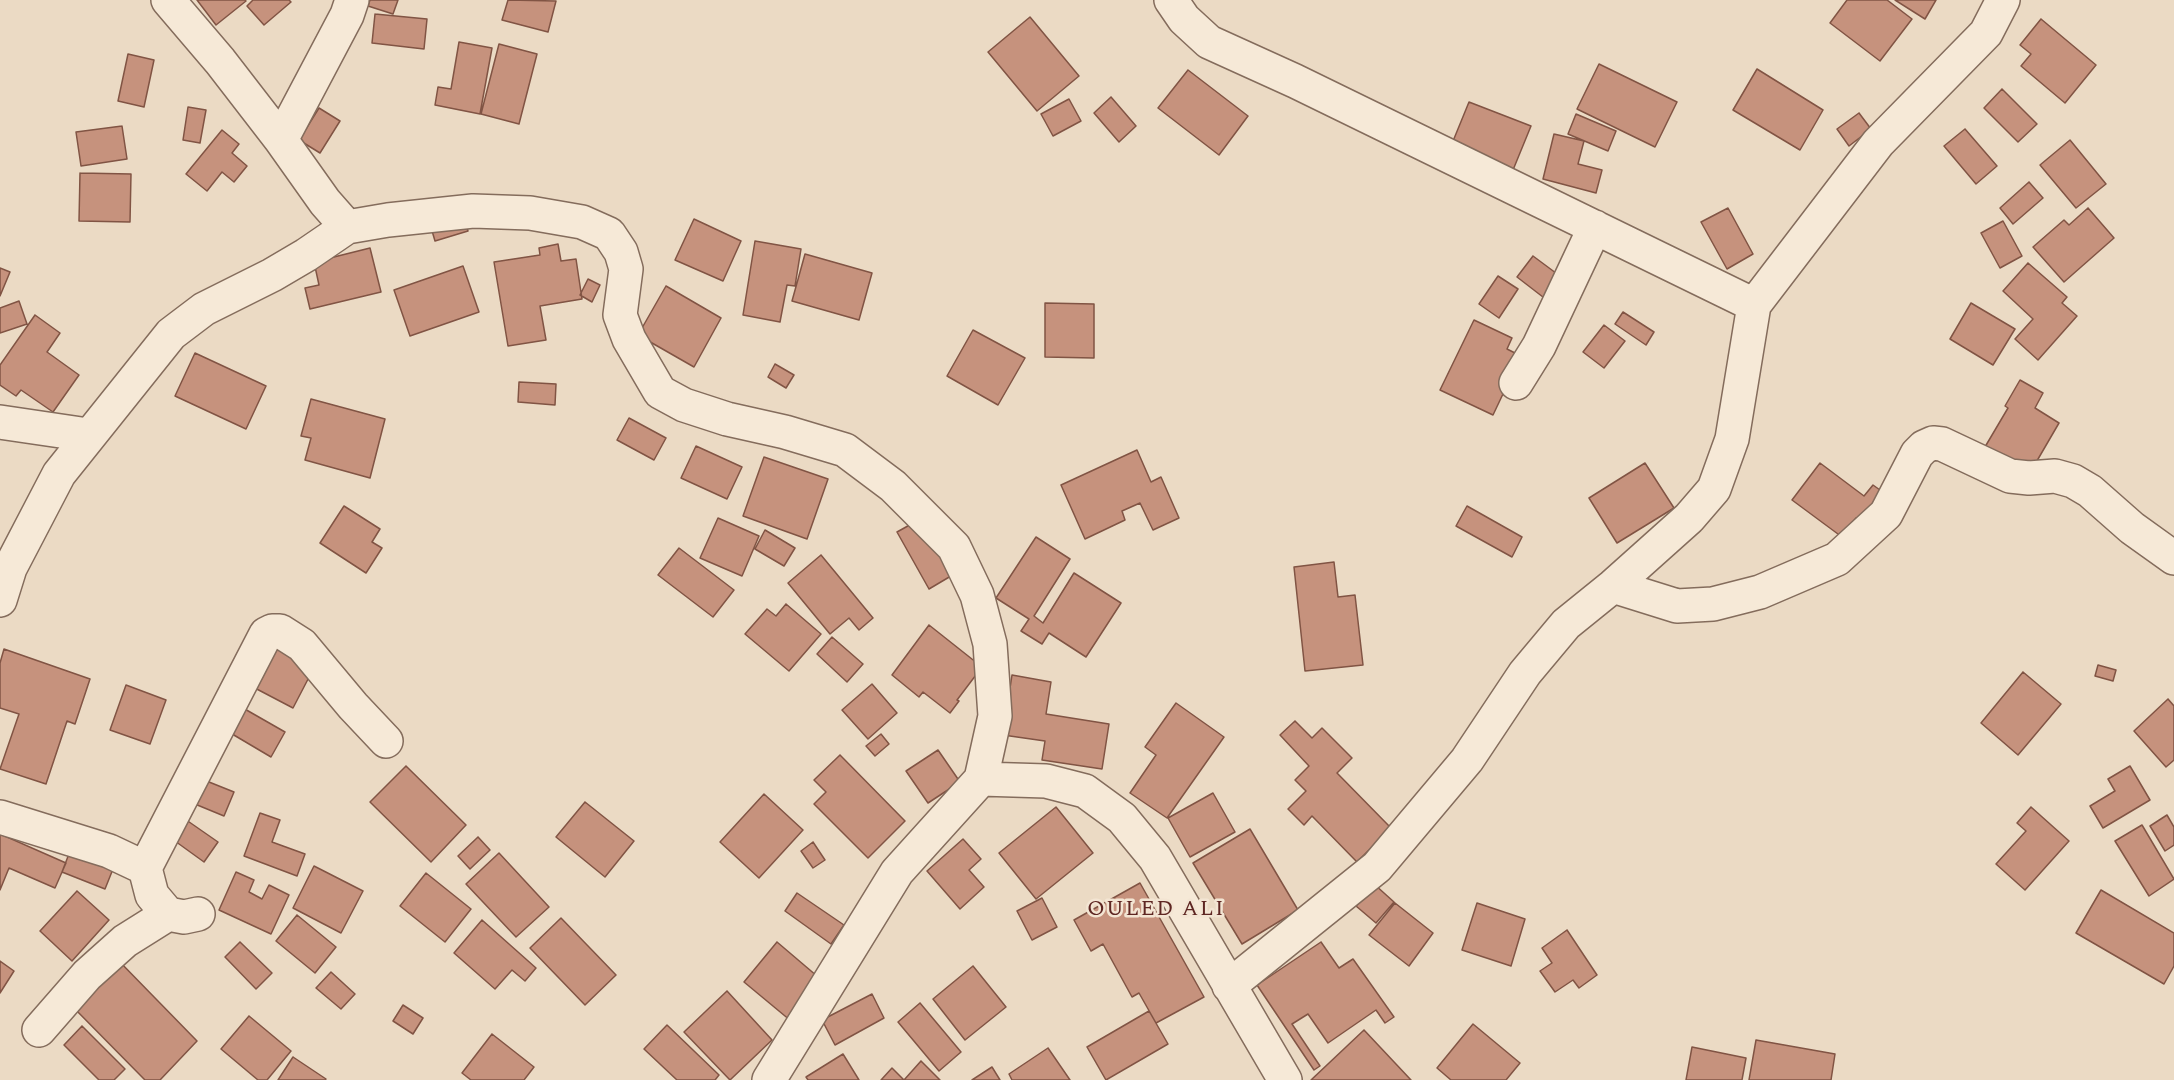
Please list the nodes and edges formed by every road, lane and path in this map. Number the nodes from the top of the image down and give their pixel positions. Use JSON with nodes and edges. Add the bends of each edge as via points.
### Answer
{"nodes":[{"id":1,"x":168,"y":0,"type":"edge"},
{"id":2,"x":352,"y":0,"type":"edge"},
{"id":3,"x":1171,"y":0,"type":"edge"},
{"id":4,"x":2003,"y":0,"type":"edge"},
{"id":5,"x":281,"y":140,"type":"junction"},
{"id":6,"x":346,"y":227,"type":"junction"},
{"id":7,"x":1595,"y":227,"type":"junction"},
{"id":8,"x":1754,"y":305,"type":"junction"},
{"id":9,"x":1516,"y":383,"type":"dead end"},
{"id":10,"x":0,"y":422,"type":"edge"},
{"id":11,"x":88,"y":435,"type":"junction"},
{"id":12,"x":2174,"y":558,"type":"edge"},
{"id":13,"x":1613,"y":586,"type":"junction"},
{"id":14,"x":0,"y":600,"type":"edge"},
{"id":15,"x":386,"y":741,"type":"dead end"},
{"id":16,"x":981,"y":779,"type":"junction"},
{"id":17,"x":0,"y":817,"type":"edge"},
{"id":18,"x":145,"y":868,"type":"junction"},
{"id":19,"x":1229,"y":986,"type":"junction"},
{"id":20,"x":39,"y":1030,"type":"dead end"},
{"id":21,"x":769,"y":1080,"type":"edge"},
{"id":22,"x":1285,"y":1080,"type":"edge"}],
"edges":[{"from":1,"to":5,"type":"street"},
{"from":2,"to":5,"type":"street"},
{"from":3,"to":7,"type":"street","via":[[1184,19],[1209,42]]},
{"from":4,"to":8,"type":"street","via":[[1986,33],[1878,143]]},
{"from":5,"to":6,"type":"street"},
{"from":6,"to":11,"type":"street","via":[[272,275],[204,309],[171,334]]},
{"from":6,"to":16,"type":"street","via":[[473,211],[530,213],[582,222],[609,234],[626,269],[620,315],[629,339],[660,392],[684,405],[727,419],[845,450],[893,486],[954,547],[977,595],[990,644],[995,716]]},
{"from":7,"to":8,"type":"street"},
{"from":7,"to":9,"type":"street","via":[[1539,346]]},
{"from":8,"to":13,"type":"street","via":[[1732,439],[1714,489],[1689,518]]},
{"from":10,"to":11,"type":"street"},
{"from":11,"to":14,"type":"street","via":[[59,474],[10,568]]},
{"from":12,"to":13,"type":"street","via":[[2073,481],[2055,476],[2010,476],[1933,443],[1917,454],[1886,514],[1837,559],[1760,592],[1713,604],[1677,606]]},
{"from":13,"to":19,"type":"street","via":[[1566,624],[1524,673],[1467,760],[1377,867]]},
{"from":15,"to":18,"type":"street","via":[[302,645],[280,631],[266,634]]},
{"from":16,"to":19,"type":"street","via":[[1046,781],[1085,791],[1122,818],[1155,858]]},
{"from":16,"to":21,"type":"street","via":[[897,872]]},
{"from":17,"to":18,"type":"street","via":[[109,851]]},
{"from":18,"to":20,"type":"street","via":[[152,895],[183,914],[125,941],[87,975]]},
{"from":19,"to":22,"type":"street"}]}
